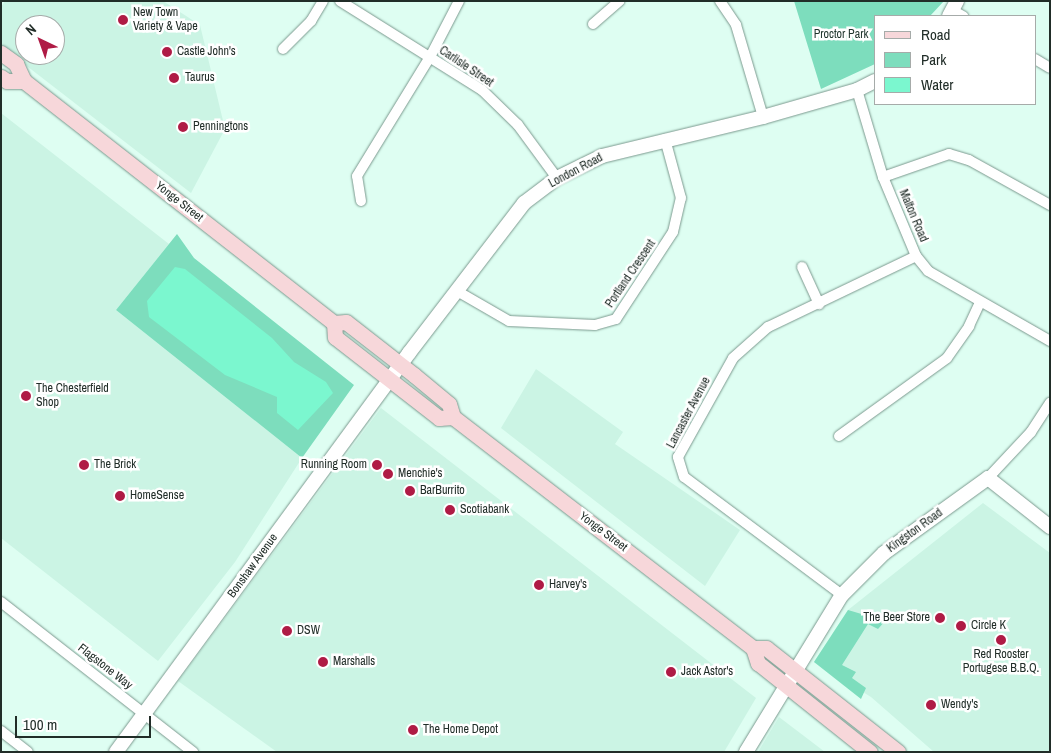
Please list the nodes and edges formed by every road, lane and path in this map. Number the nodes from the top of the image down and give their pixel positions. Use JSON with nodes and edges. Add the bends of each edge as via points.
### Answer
{"nodes":[{"id":1,"x":323,"y":1,"type":"edge"},
{"id":2,"x":340,"y":1,"type":"edge"},
{"id":3,"x":459,"y":1,"type":"edge"},
{"id":4,"x":618,"y":1,"type":"edge"},
{"id":5,"x":720,"y":1,"type":"edge"},
{"id":6,"x":593,"y":24,"type":"dead end"},
{"id":7,"x":283,"y":49,"type":"dead end"},
{"id":8,"x":1,"y":53,"type":"edge"},
{"id":9,"x":430,"y":58,"type":"junction"},
{"id":10,"x":1036,"y":60,"type":"edge"},
{"id":11,"x":1050,"y":68,"type":"edge"},
{"id":12,"x":1,"y":77,"type":"edge"},
{"id":13,"x":24,"y":81,"type":"junction"},
{"id":14,"x":874,"y":82,"type":"edge"},
{"id":15,"x":857,"y":90,"type":"junction"},
{"id":16,"x":763,"y":117,"type":"junction"},
{"id":17,"x":666,"y":139,"type":"junction"},
{"id":18,"x":883,"y":177,"type":"junction"},
{"id":19,"x":557,"y":178,"type":"junction"},
{"id":20,"x":361,"y":201,"type":"dead end"},
{"id":21,"x":1050,"y":205,"type":"edge"},
{"id":22,"x":916,"y":256,"type":"junction"},
{"id":23,"x":802,"y":267,"type":"dead end"},
{"id":24,"x":456,"y":291,"type":"junction"},
{"id":25,"x":980,"y":302,"type":"junction"},
{"id":26,"x":819,"y":304,"type":"junction"},
{"id":27,"x":334,"y":323,"type":"junction"},
{"id":28,"x":1050,"y":341,"type":"edge"},
{"id":29,"x":401,"y":364,"type":"junction"},
{"id":30,"x":390,"y":379,"type":"junction"},
{"id":31,"x":1050,"y":404,"type":"edge"},
{"id":32,"x":453,"y":417,"type":"junction"},
{"id":33,"x":839,"y":436,"type":"dead end"},
{"id":34,"x":988,"y":478,"type":"junction"},
{"id":35,"x":1050,"y":527,"type":"edge"},
{"id":36,"x":842,"y":595,"type":"junction"},
{"id":37,"x":1,"y":602,"type":"edge"},
{"id":38,"x":753,"y":648,"type":"junction"},
{"id":39,"x":795,"y":671,"type":"junction"},
{"id":40,"x":786,"y":686,"type":"junction"},
{"id":41,"x":144,"y":714,"type":"junction"},
{"id":42,"x":1,"y":731,"type":"edge"},
{"id":43,"x":28,"y":752,"type":"edge"},
{"id":44,"x":116,"y":752,"type":"edge"},
{"id":45,"x":193,"y":752,"type":"edge"},
{"id":46,"x":746,"y":752,"type":"edge"},
{"id":47,"x":870,"y":752,"type":"edge"},
{"id":48,"x":898,"y":752,"type":"edge"}],
"edges":[{"from":1,"to":7,"type":"street","via":[[311,20]]},
{"from":2,"to":9,"type":"street","name":"Carlisle Street"},
{"from":3,"to":9,"type":"street"},
{"from":4,"to":6,"type":"street"},
{"from":5,"to":16,"type":"street","via":[[736,24]]},
{"from":8,"to":13,"type":"main road","name":"Yonge Street","via":[[16,64]]},
{"from":9,"to":19,"type":"street","name":"Carlisle Street","via":[[482,90],[518,125]]},
{"from":9,"to":20,"type":"street","via":[[357,176]]},
{"from":10,"to":11,"type":"street"},
{"from":12,"to":13,"type":"main road","name":"Yonge Street","via":[[7,81]]},
{"from":13,"to":27,"type":"main road","name":"Yonge Street"},
{"from":14,"to":15,"type":"street","name":"London Road"},
{"from":15,"to":16,"type":"street","name":"London Road"},
{"from":15,"to":18,"type":"street","name":"Malton Road"},
{"from":16,"to":17,"type":"street","name":"London Road"},
{"from":17,"to":19,"type":"street","name":"London Road","via":[[602,156]]},
{"from":17,"to":24,"type":"street","name":"Portland Crescent","via":[[681,198],[674,232],[616,319],[595,326],[509,321]]},
{"from":18,"to":21,"type":"street","via":[[949,154],[969,160]]},
{"from":18,"to":22,"type":"street","name":"Malton Road"},
{"from":19,"to":24,"type":"street","name":"London Road","via":[[524,203]]},
{"from":22,"to":25,"type":"street","name":"Malton Road","via":[[928,271]]},
{"from":22,"to":26,"type":"street","name":"Lancaster Avenue"},
{"from":23,"to":26,"type":"street"},
{"from":24,"to":29,"type":"street","name":"London Road"},
{"from":25,"to":28,"type":"street","name":"Malton Road"},
{"from":25,"to":33,"type":"street","via":[[969,326],[947,358]]},
{"from":26,"to":36,"type":"street","name":"Lancaster Avenue","via":[[768,327],[733,358],[678,457],[684,477]]},
{"from":27,"to":29,"type":"main road","name":"Yonge Street","via":[[346,322]]},
{"from":27,"to":30,"type":"main road","name":"Yonge Street","via":[[335,337]]},
{"from":29,"to":30,"type":"street","name":"London Road"},
{"from":29,"to":32,"type":"main road","name":"Yonge Street","via":[[449,404]]},
{"from":30,"to":32,"type":"main road","name":"Yonge Street","via":[[439,418]]},
{"from":30,"to":41,"type":"street","name":"Bonshaw Avenue"},
{"from":31,"to":34,"type":"street","name":"Kingston Road","via":[[1031,432]]},
{"from":32,"to":38,"type":"main road","name":"Yonge Street"},
{"from":34,"to":35,"type":"street"},
{"from":34,"to":36,"type":"street","name":"Kingston Road","via":[[884,553]]},
{"from":36,"to":39,"type":"street","name":"Kingston Road"},
{"from":37,"to":41,"type":"street","name":"Flagstone Way"},
{"from":38,"to":39,"type":"main road","name":"Yonge Street","via":[[766,648]]},
{"from":38,"to":40,"type":"main road","name":"Yonge Street","via":[[758,663]]},
{"from":39,"to":40,"type":"street","name":"Kingston Road"},
{"from":39,"to":48,"type":"main road","name":"Yonge Street"},
{"from":40,"to":46,"type":"street","name":"Kingston Road"},
{"from":40,"to":47,"type":"main road","name":"Yonge Street"},
{"from":41,"to":44,"type":"street","name":"Bonshaw Avenue"},
{"from":41,"to":45,"type":"street","name":"Flagstone Way"},
{"from":42,"to":43,"type":"street"}]}
